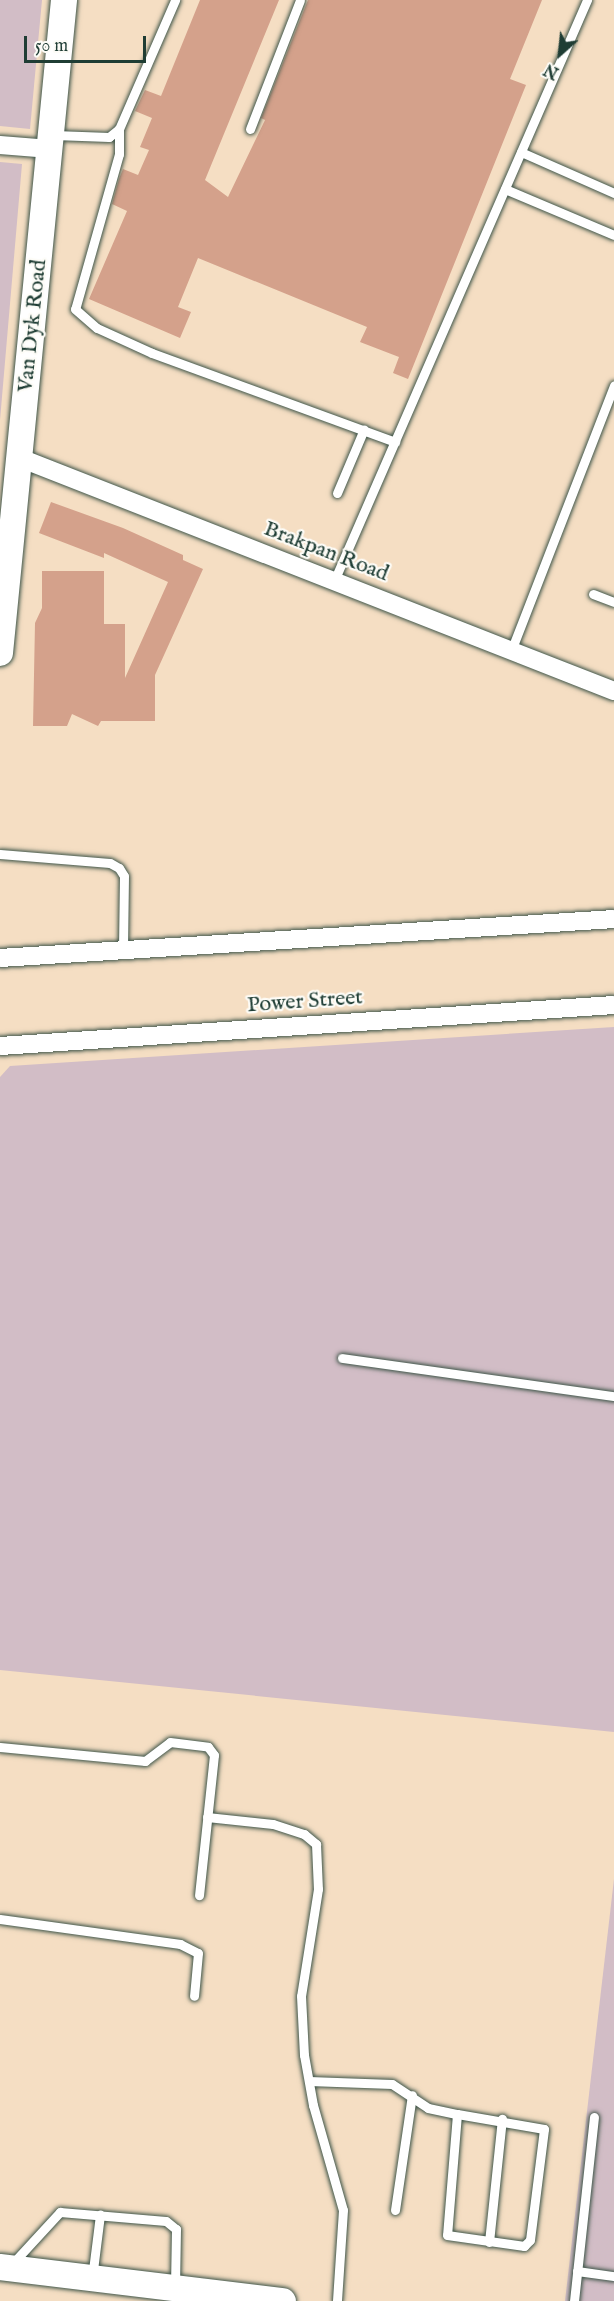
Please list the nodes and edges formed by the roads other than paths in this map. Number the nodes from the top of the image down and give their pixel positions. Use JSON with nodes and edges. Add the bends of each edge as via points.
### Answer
{"nodes":[{"id":1,"x":64,"y":0,"type":"edge"},
{"id":2,"x":175,"y":0,"type":"edge"},
{"id":3,"x":300,"y":0,"type":"edge"},
{"id":4,"x":587,"y":0,"type":"edge"},
{"id":5,"x":119,"y":129,"type":"junction"},
{"id":6,"x":250,"y":129,"type":"dead end"},
{"id":7,"x":51,"y":142,"type":"junction"},
{"id":8,"x":0,"y":145,"type":"edge"},
{"id":9,"x":521,"y":152,"type":"junction"},
{"id":10,"x":505,"y":189,"type":"junction"},
{"id":11,"x":614,"y":193,"type":"edge"},
{"id":12,"x":614,"y":235,"type":"edge"},
{"id":13,"x":614,"y":385,"type":"edge"},
{"id":14,"x":364,"y":429,"type":"junction"},
{"id":15,"x":395,"y":442,"type":"junction"},
{"id":16,"x":20,"y":458,"type":"junction"},
{"id":17,"x":337,"y":493,"type":"dead end"},
{"id":18,"x":334,"y":581,"type":"junction"},
{"id":19,"x":594,"y":594,"type":"dead end"},
{"id":20,"x":614,"y":602,"type":"edge"},
{"id":21,"x":0,"y":643,"type":"edge"},
{"id":22,"x":511,"y":651,"type":"junction"},
{"id":23,"x":614,"y":692,"type":"edge"},
{"id":24,"x":0,"y":854,"type":"edge"},
{"id":25,"x":614,"y":919,"type":"edge"},
{"id":26,"x":123,"y":951,"type":"junction"},
{"id":27,"x":0,"y":958,"type":"edge"},
{"id":28,"x":614,"y":1005,"type":"edge"},
{"id":29,"x":0,"y":1046,"type":"edge"},
{"id":30,"x":342,"y":1358,"type":"dead end"},
{"id":31,"x":614,"y":1396,"type":"edge"},
{"id":32,"x":0,"y":1747,"type":"edge"},
{"id":33,"x":207,"y":1817,"type":"junction"},
{"id":34,"x":199,"y":1895,"type":"dead end"},
{"id":35,"x":0,"y":1919,"type":"edge"},
{"id":36,"x":194,"y":1996,"type":"dead end"},
{"id":37,"x":309,"y":2081,"type":"junction"},
{"id":38,"x":412,"y":2095,"type":"junction"},
{"id":39,"x":457,"y":2114,"type":"junction"},
{"id":40,"x":594,"y":2117,"type":"dead end"},
{"id":41,"x":502,"y":2119,"type":"junction"},
{"id":42,"x":395,"y":2210,"type":"dead end"},
{"id":43,"x":100,"y":2215,"type":"junction"},
{"id":44,"x":489,"y":2242,"type":"junction"},
{"id":45,"x":4,"y":2268,"type":"edge"},
{"id":46,"x":577,"y":2271,"type":"junction"},
{"id":47,"x":614,"y":2276,"type":"edge"},
{"id":48,"x":92,"y":2278,"type":"junction"},
{"id":49,"x":175,"y":2288,"type":"junction"},
{"id":50,"x":284,"y":2301,"type":"edge"},
{"id":51,"x":337,"y":2301,"type":"edge"},
{"id":52,"x":574,"y":2301,"type":"edge"}],
"edges":[{"from":1,"to":7,"type":"main road","name":"Van Dyk Road"},
{"from":2,"to":5,"type":"lane"},
{"from":3,"to":6,"type":"lane"},
{"from":4,"to":9,"type":"lane"},
{"from":5,"to":7,"type":"lane","via":[[109,137]]},
{"from":5,"to":14,"type":"lane","via":[[119,154],[75,309],[96,328],[152,353]]},
{"from":7,"to":8,"type":"street"},
{"from":7,"to":16,"type":"main road","name":"Van Dyk Road"},
{"from":9,"to":10,"type":"lane"},
{"from":9,"to":11,"type":"lane"},
{"from":10,"to":12,"type":"lane"},
{"from":10,"to":15,"type":"lane"},
{"from":13,"to":22,"type":"lane"},
{"from":14,"to":15,"type":"lane"},
{"from":14,"to":17,"type":"lane"},
{"from":15,"to":18,"type":"lane"},
{"from":16,"to":18,"type":"street","name":"Brakpan Road"},
{"from":16,"to":21,"type":"main road","name":"Van Dyk Road","via":[[12,490]]},
{"from":18,"to":22,"type":"street","name":"Brakpan Road"},
{"from":19,"to":20,"type":"lane"},
{"from":22,"to":23,"type":"street","name":"Brakpan Road"},
{"from":24,"to":26,"type":"lane","via":[[110,863],[119,868],[124,876]]},
{"from":25,"to":26,"type":"street"},
{"from":26,"to":27,"type":"street"},
{"from":28,"to":29,"type":"street","name":"Power Street"},
{"from":30,"to":31,"type":"lane"},
{"from":32,"to":33,"type":"lane","via":[[145,1761],[170,1742],[208,1747],[214,1755]]},
{"from":33,"to":34,"type":"lane"},
{"from":33,"to":37,"type":"lane","via":[[273,1824],[304,1834],[316,1844],[318,1889],[302,1996]]},
{"from":35,"to":36,"type":"lane","via":[[180,1944],[198,1953]]},
{"from":37,"to":38,"type":"lane","via":[[392,2084]]},
{"from":37,"to":51,"type":"lane","via":[[329,2173],[343,2210]]},
{"from":38,"to":39,"type":"lane","via":[[428,2108]]},
{"from":38,"to":42,"type":"lane"},
{"from":39,"to":41,"type":"lane"},
{"from":39,"to":44,"type":"lane","via":[[445,2231],[450,2236]]},
{"from":40,"to":46,"type":"lane"},
{"from":41,"to":44,"type":"lane"},
{"from":41,"to":44,"type":"lane","via":[[541,2126],[545,2132],[530,2240],[524,2246]]},
{"from":43,"to":45,"type":"lane","via":[[60,2212]]},
{"from":43,"to":48,"type":"lane"},
{"from":43,"to":49,"type":"lane","via":[[172,2224],[176,2229]]},
{"from":45,"to":48,"type":"main road"},
{"from":46,"to":47,"type":"lane"},
{"from":46,"to":52,"type":"lane"},
{"from":48,"to":49,"type":"main road"},
{"from":49,"to":50,"type":"main road"}]}
